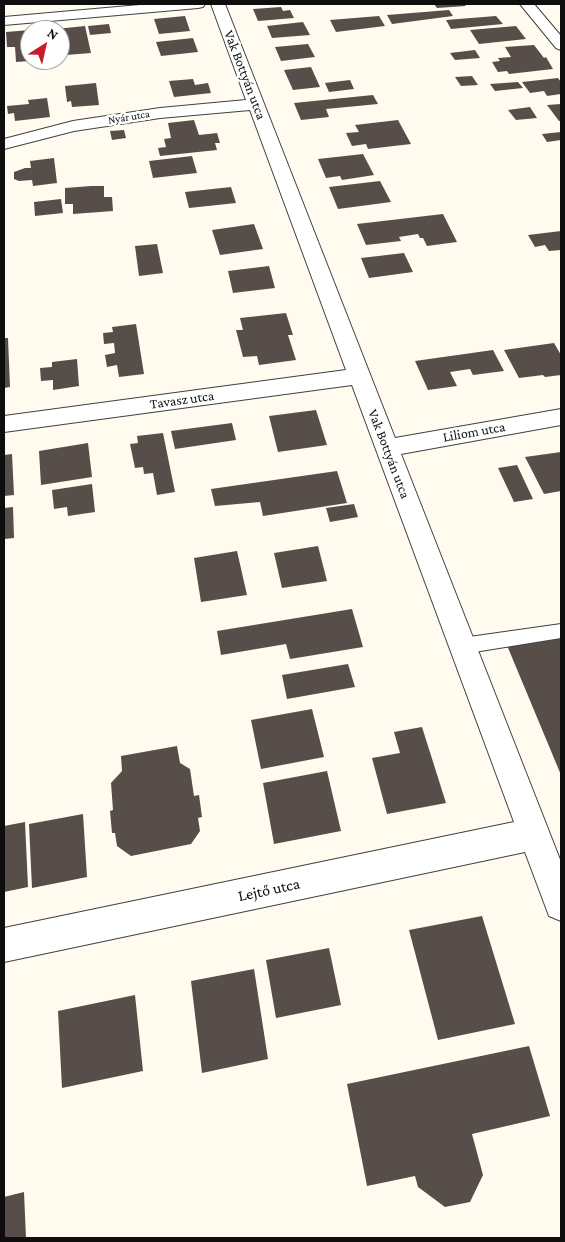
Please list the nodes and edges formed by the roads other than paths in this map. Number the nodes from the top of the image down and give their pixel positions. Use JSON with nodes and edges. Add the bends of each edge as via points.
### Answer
{"nodes":[{"id":1,"x":198,"y":4,"type":"edge"},
{"id":2,"x":218,"y":4,"type":"edge"},
{"id":3,"x":527,"y":4,"type":"edge"},
{"id":4,"x":4,"y":21,"type":"edge"},
{"id":5,"x":561,"y":46,"type":"edge"},
{"id":6,"x":256,"y":104,"type":"junction"},
{"id":7,"x":4,"y":144,"type":"edge"},
{"id":8,"x":359,"y":376,"type":"junction"},
{"id":9,"x":561,"y":417,"type":"edge"},
{"id":10,"x":4,"y":424,"type":"edge"},
{"id":11,"x":386,"y":448,"type":"junction"},
{"id":12,"x":561,"y":632,"type":"edge"},
{"id":13,"x":462,"y":646,"type":"junction"},
{"id":14,"x":534,"y":834,"type":"junction"},
{"id":15,"x":561,"y":904,"type":"edge"},
{"id":16,"x":4,"y":945,"type":"edge"}],
"edges":[{"from":1,"to":4,"type":"street"},
{"from":2,"to":6,"type":"street","name":"Vak Bottyán utca"},
{"from":3,"to":5,"type":"street"},
{"from":6,"to":7,"type":"street","name":"Nyár utca","via":[[160,112],[73,126]]},
{"from":6,"to":8,"type":"street","name":"Vak Bottyán utca"},
{"from":8,"to":10,"type":"street","name":"Tavasz utca"},
{"from":8,"to":11,"type":"street","name":"Vak Bottyán utca"},
{"from":9,"to":11,"type":"street","name":"Liliom utca"},
{"from":11,"to":13,"type":"street","name":"Vak Bottyán utca"},
{"from":12,"to":13,"type":"lane"},
{"from":13,"to":14,"type":"street","name":"Vak Bottyán utca"},
{"from":14,"to":15,"type":"street","name":"Vak Bottyán utca"},
{"from":14,"to":16,"type":"street","name":"Lejtő utca"}]}
